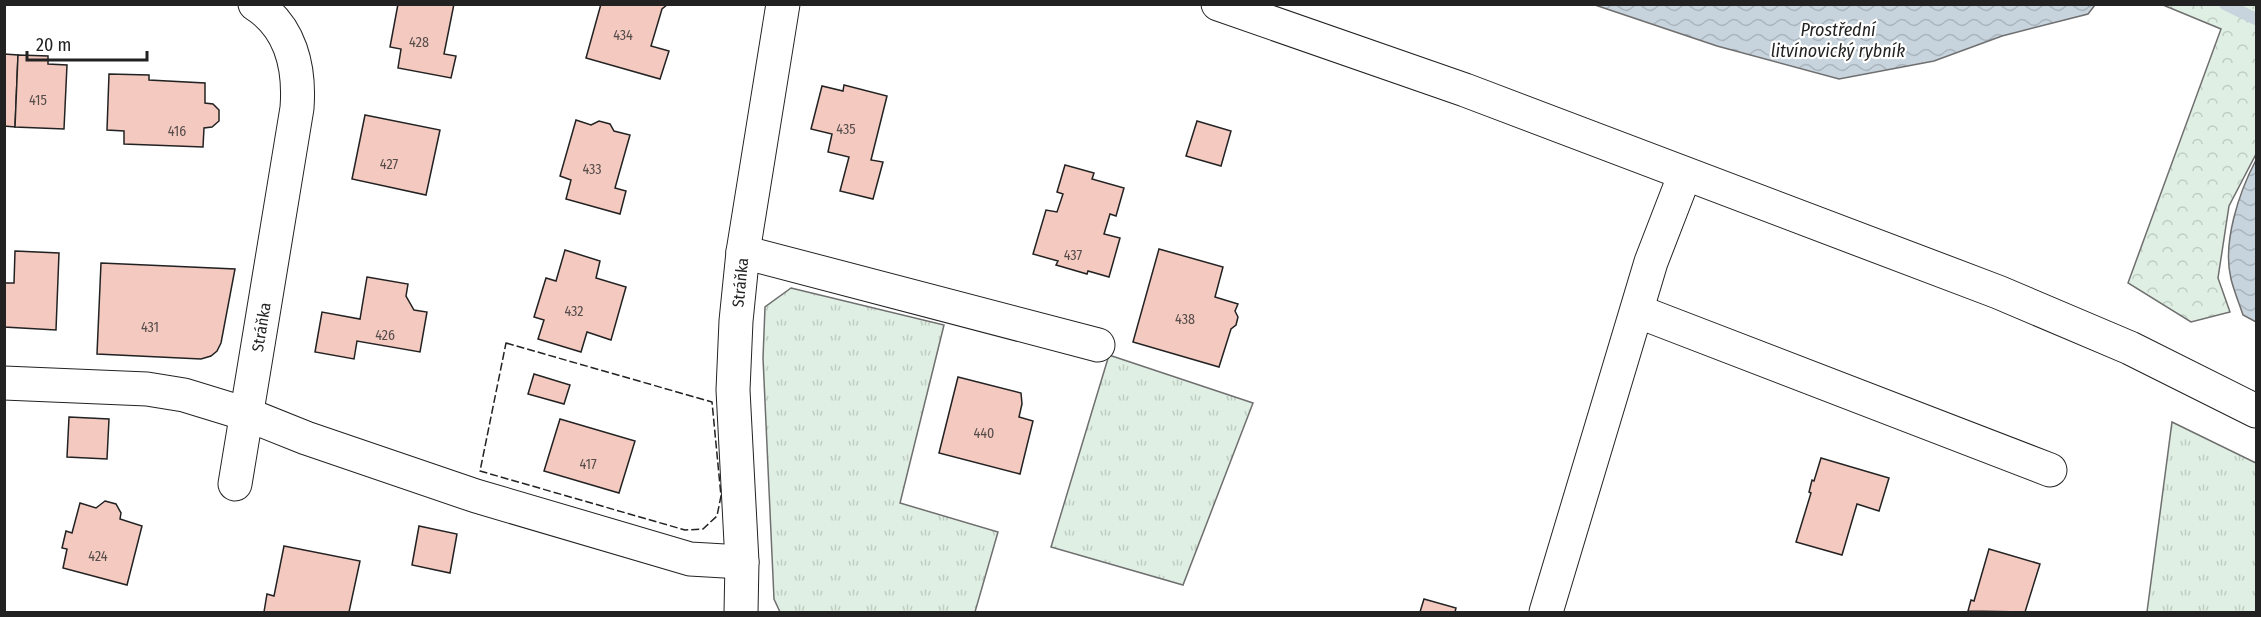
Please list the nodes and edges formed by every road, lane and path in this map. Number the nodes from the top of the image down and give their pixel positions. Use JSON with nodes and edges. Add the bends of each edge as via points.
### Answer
{"nodes":[{"id":1,"x":255,"y":4,"type":"edge"},
{"id":2,"x":783,"y":4,"type":"edge"},
{"id":3,"x":1218,"y":4,"type":"edge"},
{"id":4,"x":1685,"y":174,"type":"junction"},
{"id":5,"x":743,"y":252,"type":"junction"},
{"id":6,"x":1637,"y":311,"type":"junction"},
{"id":7,"x":1098,"y":345,"type":"dead end"},
{"id":8,"x":4,"y":383,"type":"edge"},
{"id":9,"x":2256,"y":411,"type":"edge"},
{"id":10,"x":246,"y":414,"type":"junction"},
{"id":11,"x":2050,"y":470,"type":"dead end"},
{"id":12,"x":235,"y":484,"type":"dead end"},
{"id":13,"x":742,"y":562,"type":"junction"},
{"id":14,"x":741,"y":612,"type":"edge"},
{"id":15,"x":1546,"y":612,"type":"edge"}],
"edges":[{"from":1,"to":10,"type":"street","name":"Stráňka","via":[[288,44],[299,81]]},
{"from":2,"to":5,"type":"street","name":"Stráňka"},
{"from":3,"to":4,"type":"street","via":[[1464,90]]},
{"from":4,"to":6,"type":"street"},
{"from":4,"to":9,"type":"street","via":[[1998,292],[2130,348]]},
{"from":5,"to":7,"type":"street"},
{"from":5,"to":13,"type":"street","name":"Stráňka","via":[[734,390]]},
{"from":6,"to":11,"type":"street"},
{"from":6,"to":15,"type":"street"},
{"from":8,"to":10,"type":"street","via":[[147,389],[184,395]]},
{"from":10,"to":12,"type":"street","name":"Stráňka"},
{"from":10,"to":13,"type":"street","via":[[476,496],[690,559]]},
{"from":13,"to":14,"type":"street","name":"Stráňka"}]}
